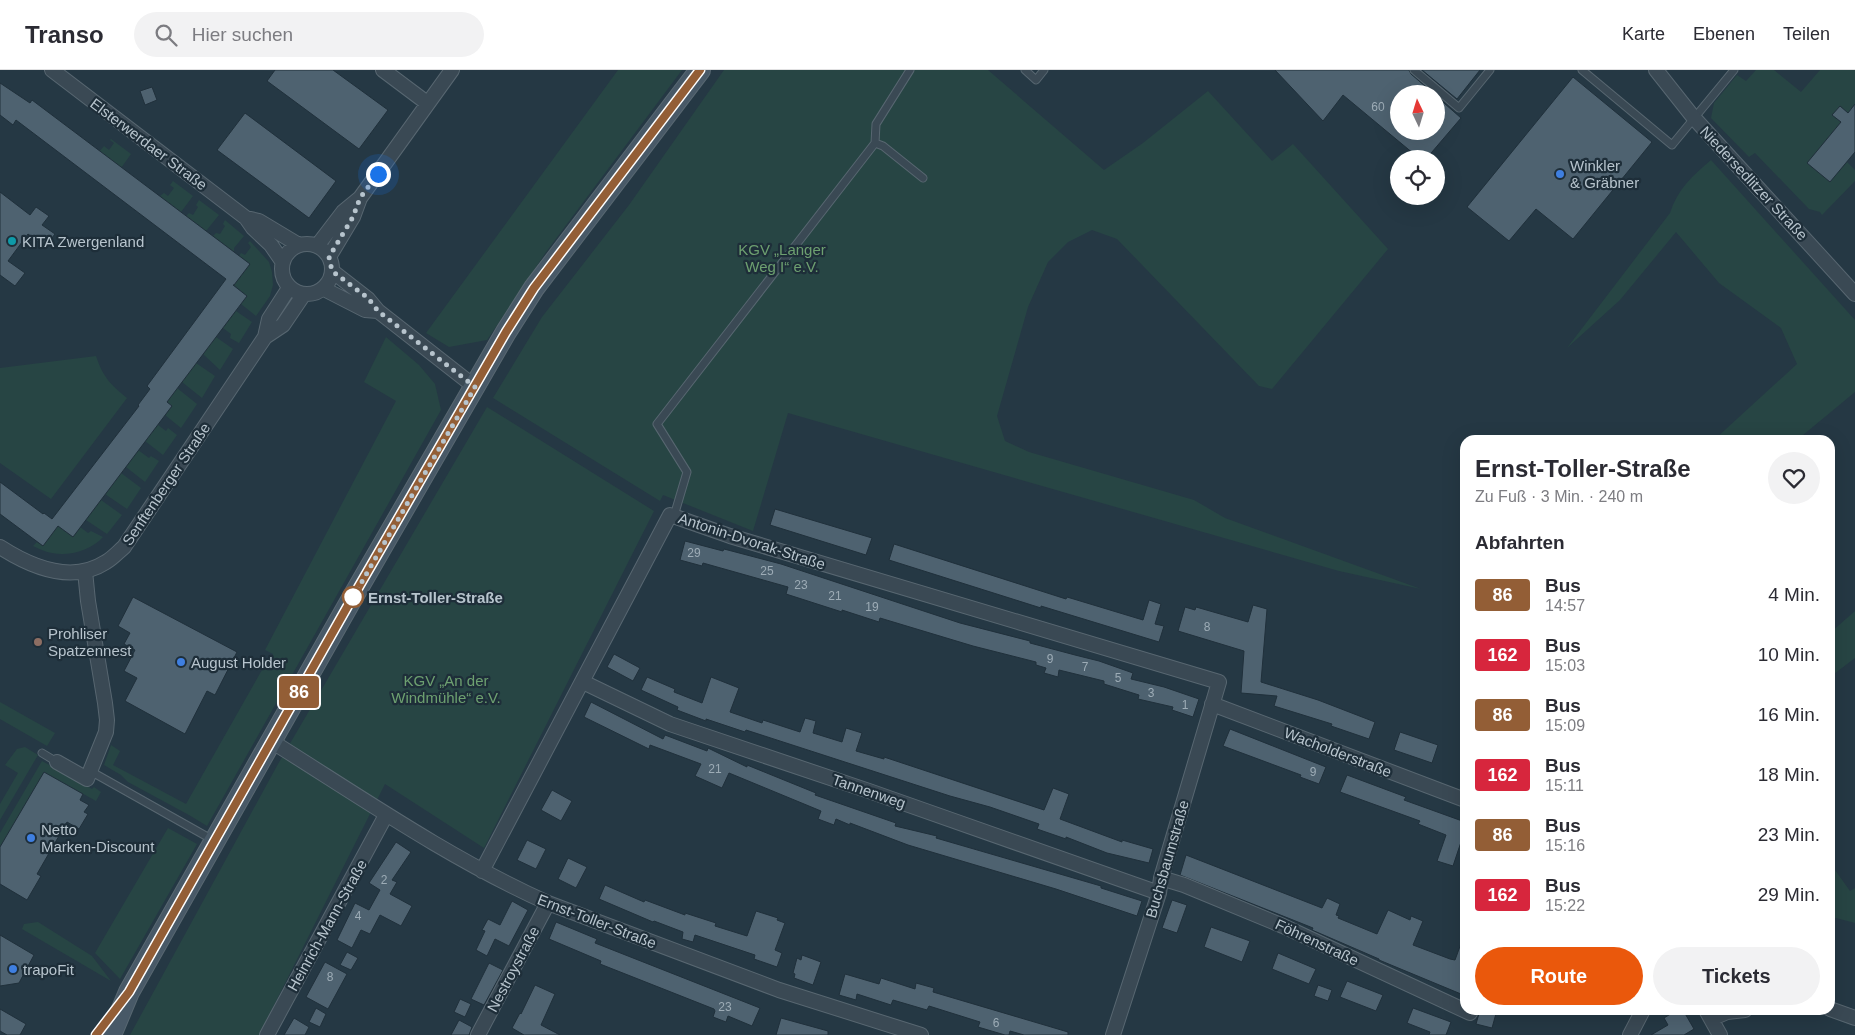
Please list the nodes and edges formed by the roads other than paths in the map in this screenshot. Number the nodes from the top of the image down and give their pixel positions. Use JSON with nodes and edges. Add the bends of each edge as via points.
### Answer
{"nodes":[{"id":1,"x":52,"y":70,"type":"edge"},
{"id":2,"x":383,"y":70,"type":"edge"},
{"id":3,"x":452,"y":70,"type":"edge"},
{"id":4,"x":700,"y":70,"type":"edge"},
{"id":5,"x":910,"y":70,"type":"edge"},
{"id":6,"x":1025,"y":70,"type":"edge"},
{"id":7,"x":1044,"y":70,"type":"edge"},
{"id":8,"x":1414,"y":70,"type":"edge"},
{"id":9,"x":1490,"y":70,"type":"edge"},
{"id":10,"x":1582,"y":70,"type":"edge"},
{"id":11,"x":1656,"y":70,"type":"edge"},
{"id":12,"x":1734,"y":70,"type":"edge"},
{"id":13,"x":427,"y":103,"type":"junction"},
{"id":14,"x":1694,"y":118,"type":"junction"},
{"id":15,"x":875,"y":143,"type":"junction"},
{"id":16,"x":923,"y":178,"type":"dead end"},
{"id":17,"x":360,"y":198,"type":"junction"},
{"id":18,"x":246,"y":218,"type":"junction"},
{"id":19,"x":298,"y":245,"type":"junction"},
{"id":20,"x":317,"y":246,"type":"junction"},
{"id":21,"x":282,"y":261,"type":"junction"},
{"id":22,"x":330,"y":264,"type":"junction"},
{"id":23,"x":289,"y":288,"type":"junction"},
{"id":24,"x":324,"y":289,"type":"junction"},
{"id":25,"x":304,"y":294,"type":"junction"},
{"id":26,"x":1855,"y":294,"type":"edge"},
{"id":27,"x":378,"y":311,"type":"junction"},
{"id":28,"x":264,"y":337,"type":"junction"},
{"id":29,"x":475,"y":387,"type":"junction"},
{"id":30,"x":674,"y":516,"type":"junction"},
{"id":31,"x":0,"y":547,"type":"edge"},
{"id":32,"x":85,"y":571,"type":"junction"},
{"id":33,"x":583,"y":682,"type":"junction"},
{"id":34,"x":1219,"y":682,"type":"joint"},
{"id":35,"x":1212,"y":704,"type":"junction"},
{"id":36,"x":271,"y":741,"type":"junction"},
{"id":37,"x":42,"y":753,"type":"dead end"},
{"id":38,"x":57,"y":762,"type":"joint"},
{"id":39,"x":92,"y":772,"type":"junction"},
{"id":40,"x":1460,"y":798,"type":"edge"},
{"id":41,"x":386,"y":815,"type":"junction"},
{"id":42,"x":215,"y":841,"type":"junction"},
{"id":43,"x":482,"y":871,"type":"junction"},
{"id":44,"x":1160,"y":886,"type":"junction"},
{"id":45,"x":548,"y":903,"type":"junction"},
{"id":46,"x":129,"y":992,"type":"junction"},
{"id":47,"x":1460,"y":1007,"type":"edge"},
{"id":48,"x":1835,"y":1011,"type":"edge"},
{"id":49,"x":1640,"y":1015,"type":"edge"},
{"id":50,"x":1709,"y":1015,"type":"edge"},
{"id":51,"x":1855,"y":1018,"type":"edge"},
{"id":52,"x":96,"y":1035,"type":"edge"},
{"id":53,"x":111,"y":1035,"type":"edge"},
{"id":54,"x":267,"y":1035,"type":"edge"},
{"id":55,"x":478,"y":1035,"type":"edge"},
{"id":56,"x":921,"y":1035,"type":"edge"},
{"id":57,"x":1113,"y":1035,"type":"edge"},
{"id":58,"x":1630,"y":1035,"type":"edge"},
{"id":59,"x":1720,"y":1035,"type":"edge"}],
"edges":[{"from":1,"to":18,"type":"street","name":"Elsterwerdaer Straße"},
{"from":2,"to":13,"type":"street"},
{"from":3,"to":13,"type":"street"},
{"from":4,"to":29,"type":"main road","via":[[534,288]]},
{"from":5,"to":15,"type":"lane","via":[[876,124]]},
{"from":6,"to":7,"type":"lane","via":[[1036,80]]},
{"from":8,"to":9,"type":"lane","via":[[1459,108]]},
{"from":10,"to":14,"type":"lane","via":[[1672,145]]},
{"from":11,"to":14,"type":"street","name":"Niedersedlitzer Straße"},
{"from":12,"to":14,"type":"lane"},
{"from":13,"to":17,"type":"street"},
{"from":14,"to":26,"type":"street","name":"Niedersedlitzer Straße"},
{"from":15,"to":16,"type":"lane"},
{"from":15,"to":30,"type":"lane","via":[[657,424],[687,472]]},
{"from":17,"to":20,"type":"street","via":[[343,212]]},
{"from":17,"to":22,"type":"street"},
{"from":18,"to":19,"type":"street","name":"Elsterwerdaer Straße","via":[[258,221]]},
{"from":18,"to":21,"type":"street","name":"Elsterwerdaer Straße"},
{"from":19,"to":20,"type":"street"},
{"from":19,"to":21,"type":"street"},
{"from":20,"to":22,"type":"street","via":[[324,250]]},
{"from":21,"to":23,"type":"street","via":[[281,272]]},
{"from":22,"to":24,"type":"street","via":[[330,278]]},
{"from":22,"to":27,"type":"street"},
{"from":23,"to":25,"type":"street"},
{"from":23,"to":28,"type":"street","name":"Senftenberger Straße","via":[[269,319]]},
{"from":24,"to":25,"type":"street"},
{"from":24,"to":27,"type":"street","via":[[364,310]]},
{"from":25,"to":28,"type":"street","name":"Senftenberger Straße","via":[[283,325]]},
{"from":27,"to":29,"type":"street"},
{"from":28,"to":32,"type":"street","name":"Senftenberger Straße","via":[[124,547],[106,562]]},
{"from":29,"to":36,"type":"main road"},
{"from":30,"to":33,"type":"street","name":"Antonin-Dvorak-Straße","via":[[670,515]]},
{"from":30,"to":34,"type":"street","name":"Antonin-Dvorak-Straße","via":[[730,536]]},
{"from":31,"to":32,"type":"street","via":[[37,567],[59,572]]},
{"from":32,"to":39,"type":"street","via":[[108,720]]},
{"from":33,"to":43,"type":"street","name":"Antonin-Dvorak-Straße"},
{"from":33,"to":44,"type":"street","name":"Tannenweg","via":[[670,724]]},
{"from":34,"to":35,"type":"street","name":"Buchsbaumstraße"},
{"from":35,"to":40,"type":"street","name":"Wacholderstraße"},
{"from":35,"to":44,"type":"street","name":"Buchsbaumstraße"},
{"from":36,"to":41,"type":"street","name":"Ernst-Toller-Straße"},
{"from":36,"to":42,"type":"main road"},
{"from":37,"to":38,"type":"lane"},
{"from":38,"to":39,"type":"street","via":[[88,779]]},
{"from":39,"to":42,"type":"lane"},
{"from":41,"to":43,"type":"street","name":"Ernst-Toller-Straße"},
{"from":41,"to":54,"type":"street","name":"Heinrich-Mann-Straße"},
{"from":42,"to":46,"type":"main road"},
{"from":43,"to":45,"type":"street","name":"Ernst-Toller-Straße"},
{"from":44,"to":47,"type":"street","name":"Föhrenstraße","via":[[1184,885],[1283,926]]},
{"from":44,"to":57,"type":"street","name":"Buchsbaumstraße"},
{"from":45,"to":55,"type":"street","name":"Nestroystraße"},
{"from":45,"to":56,"type":"street","name":"Ernst-Toller-Straße","via":[[779,990]]},
{"from":46,"to":52,"type":"main road"},
{"from":46,"to":53,"type":"main road"},
{"from":48,"to":51,"type":"street"},
{"from":49,"to":58,"type":"street"},
{"from":50,"to":59,"type":"street"}]}
